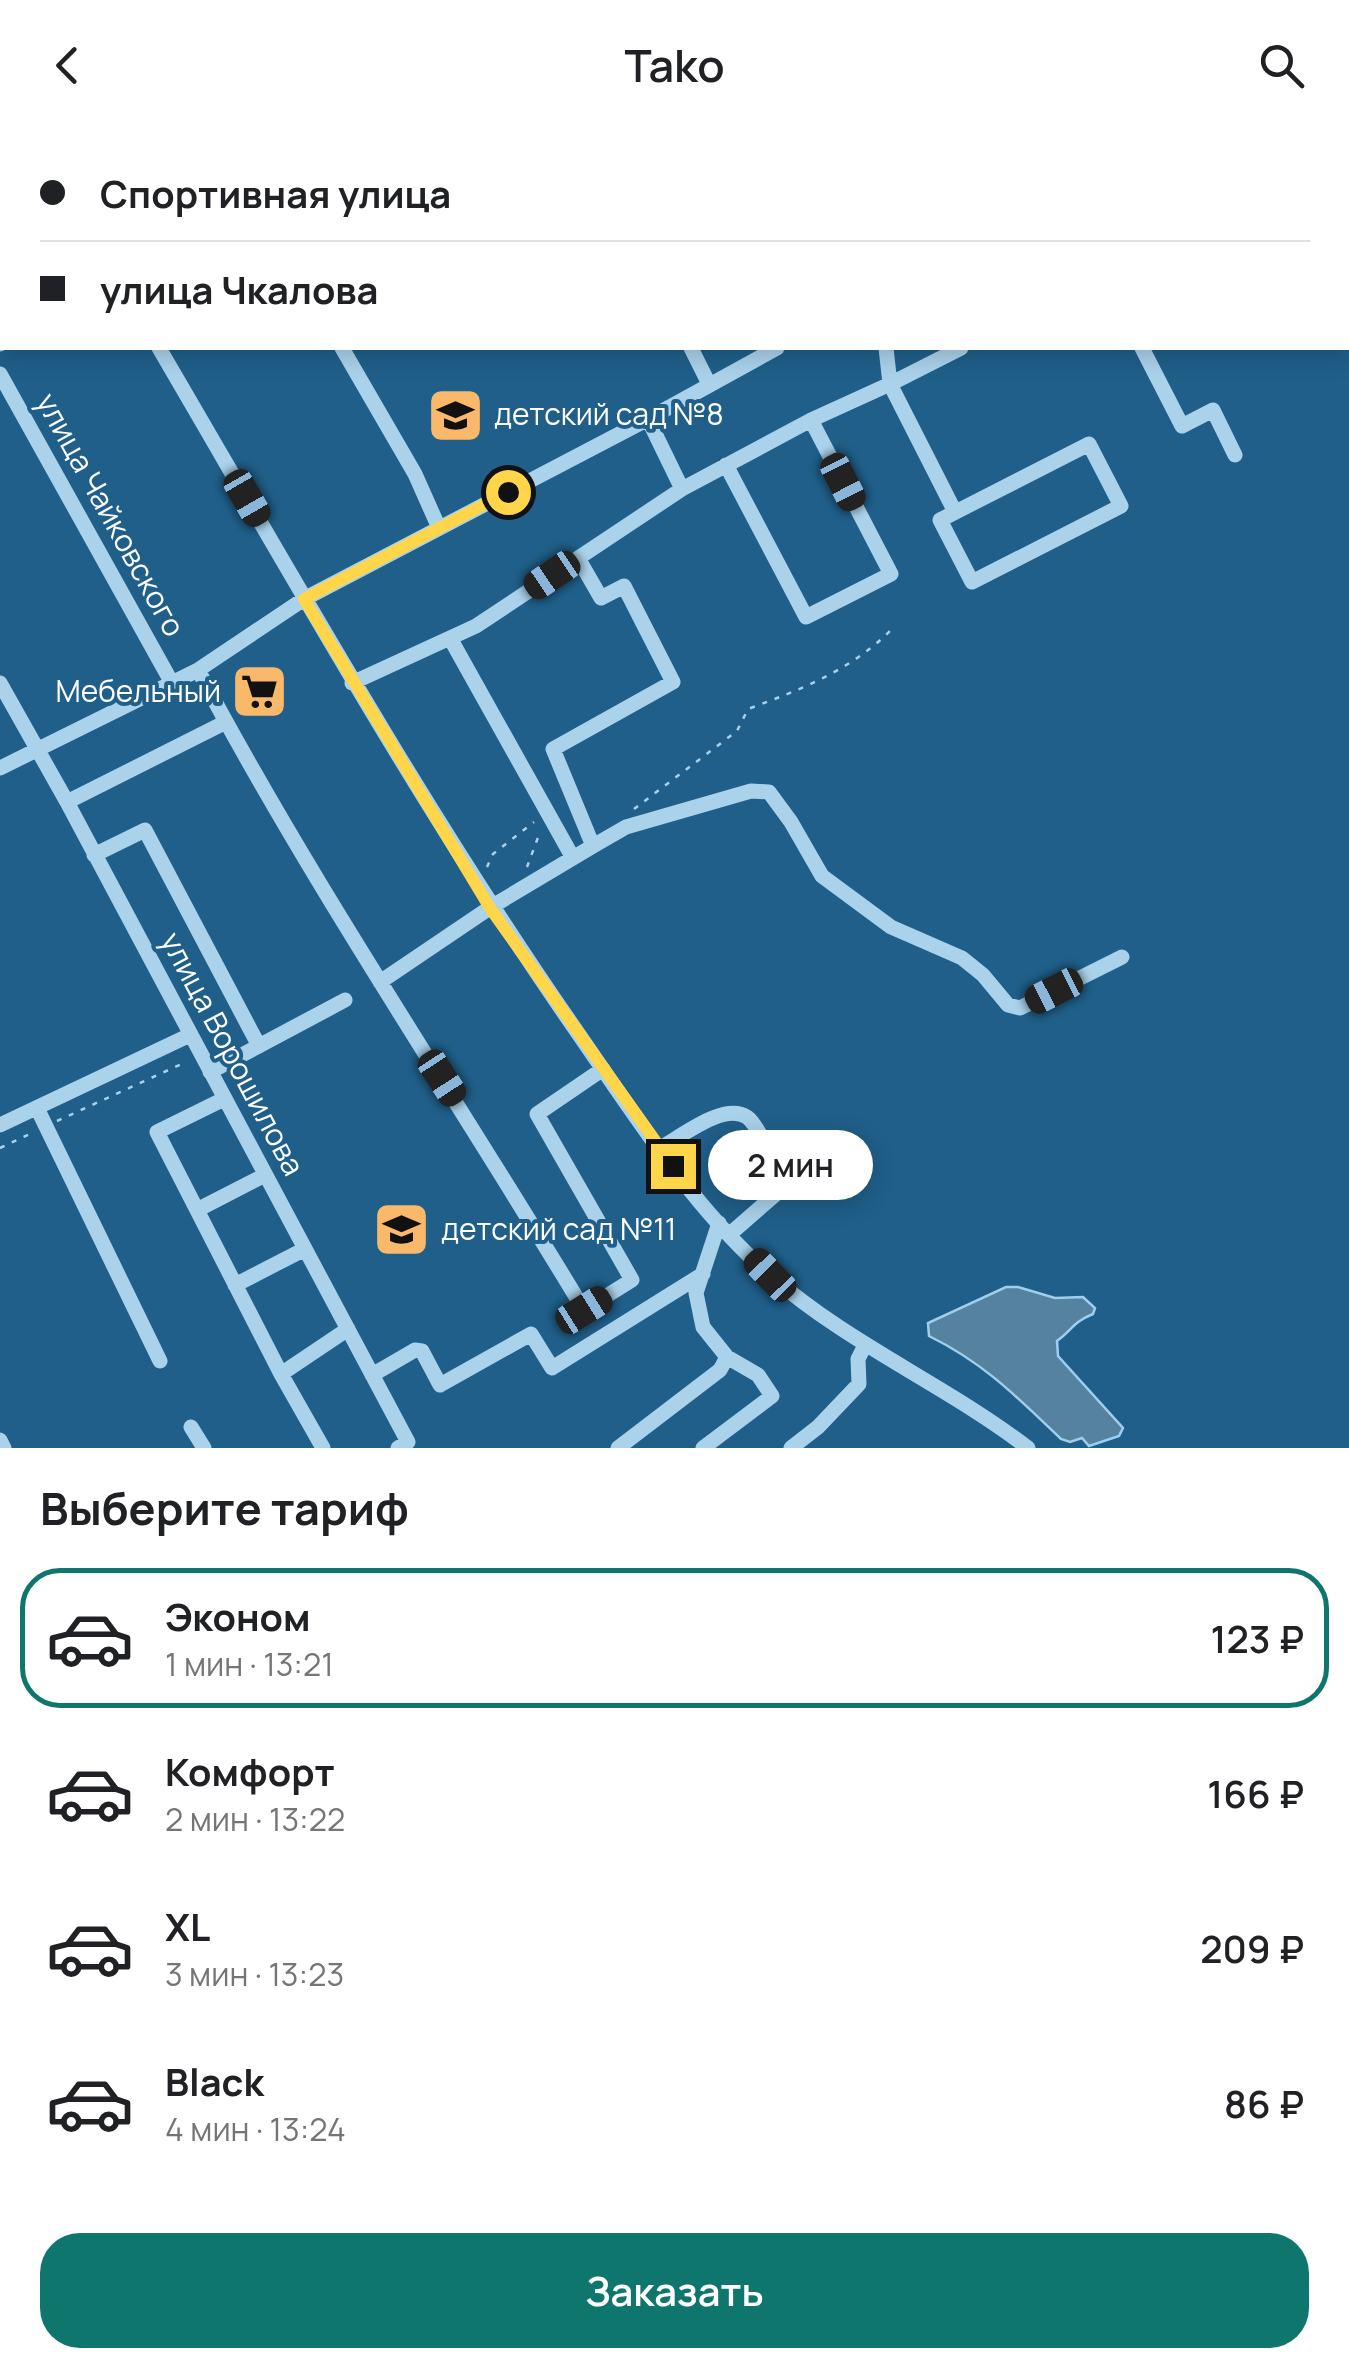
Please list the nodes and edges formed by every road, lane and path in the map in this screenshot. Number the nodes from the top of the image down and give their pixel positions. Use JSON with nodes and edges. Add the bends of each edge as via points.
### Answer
{"nodes":[{"id":1,"x":160,"y":350,"type":"edge"},
{"id":2,"x":343,"y":350,"type":"edge"},
{"id":3,"x":692,"y":350,"type":"edge"},
{"id":4,"x":773,"y":350,"type":"edge"},
{"id":5,"x":886,"y":350,"type":"edge"},
{"id":6,"x":957,"y":350,"type":"edge"},
{"id":7,"x":1143,"y":350,"type":"edge"},
{"id":8,"x":0,"y":374,"type":"edge"},
{"id":9,"x":708,"y":384,"type":"junction"},
{"id":10,"x":890,"y":384,"type":"junction"},
{"id":11,"x":648,"y":419,"type":"junction"},
{"id":12,"x":811,"y":420,"type":"junction"},
{"id":13,"x":1235,"y":454,"type":"dead end"},
{"id":14,"x":726,"y":465,"type":"junction"},
{"id":15,"x":682,"y":488,"type":"junction"},
{"id":16,"x":956,"y":512,"type":"junction"},
{"id":17,"x":439,"y":528,"type":"junction"},
{"id":18,"x":578,"y":558,"type":"junction"},
{"id":19,"x":304,"y":599,"type":"junction"},
{"id":20,"x":893,"y":628,"type":"dead end"},
{"id":21,"x":450,"y":638,"type":"junction"},
{"id":22,"x":198,"y":670,"type":"junction"},
{"id":23,"x":0,"y":683,"type":"edge"},
{"id":24,"x":172,"y":683,"type":"junction"},
{"id":25,"x":352,"y":683,"type":"junction"},
{"id":26,"x":226,"y":722,"type":"junction"},
{"id":27,"x":38,"y":749,"type":"junction"},
{"id":28,"x":0,"y":768,"type":"edge"},
{"id":29,"x":67,"y":802,"type":"junction"},
{"id":30,"x":548,"y":812,"type":"junction"},
{"id":31,"x":630,"y":812,"type":"dead end"},
{"id":32,"x":593,"y":846,"type":"junction"},
{"id":33,"x":94,"y":855,"type":"junction"},
{"id":34,"x":573,"y":858,"type":"junction"},
{"id":35,"x":541,"y":860,"type":"dead end"},
{"id":36,"x":528,"y":866,"type":"junction"},
{"id":37,"x":478,"y":888,"type":"junction"},
{"id":38,"x":519,"y":890,"type":"junction"},
{"id":39,"x":490,"y":908,"type":"junction"},
{"id":40,"x":1122,"y":957,"type":"dead end"},
{"id":41,"x":380,"y":982,"type":"junction"},
{"id":42,"x":345,"y":1000,"type":"dead end"},
{"id":43,"x":190,"y":1035,"type":"junction"},
{"id":44,"x":260,"y":1046,"type":"junction"},
{"id":45,"x":206,"y":1066,"type":"junction"},
{"id":46,"x":602,"y":1069,"type":"junction"},
{"id":47,"x":224,"y":1099,"type":"junction"},
{"id":48,"x":37,"y":1108,"type":"junction"},
{"id":49,"x":0,"y":1126,"type":"edge"},
{"id":50,"x":47,"y":1126,"type":"junction"},
{"id":51,"x":0,"y":1148,"type":"edge"},
{"id":52,"x":660,"y":1148,"type":"junction"},
{"id":53,"x":265,"y":1175,"type":"junction"},
{"id":54,"x":197,"y":1210,"type":"junction"},
{"id":55,"x":724,"y":1229,"type":"junction"},
{"id":56,"x":304,"y":1249,"type":"junction"},
{"id":57,"x":702,"y":1274,"type":"junction"},
{"id":58,"x":235,"y":1285,"type":"junction"},
{"id":59,"x":348,"y":1329,"type":"junction"},
{"id":60,"x":866,"y":1345,"type":"junction"},
{"id":61,"x":727,"y":1357,"type":"junction"},
{"id":62,"x":160,"y":1361,"type":"dead end"},
{"id":63,"x":281,"y":1374,"type":"junction"},
{"id":64,"x":372,"y":1375,"type":"junction"},
{"id":65,"x":191,"y":1426,"type":"dead end"},
{"id":66,"x":0,"y":1440,"type":"edge"},
{"id":67,"x":4,"y":1448,"type":"edge"},
{"id":68,"x":204,"y":1448,"type":"edge"},
{"id":69,"x":322,"y":1448,"type":"edge"},
{"id":70,"x":398,"y":1448,"type":"edge"},
{"id":71,"x":618,"y":1448,"type":"edge"},
{"id":72,"x":703,"y":1448,"type":"edge"},
{"id":73,"x":791,"y":1448,"type":"edge"},
{"id":74,"x":1028,"y":1448,"type":"edge"}],
"edges":[{"from":1,"to":19,"type":"street"},
{"from":2,"to":17,"type":"street"},
{"from":3,"to":9,"type":"street"},
{"from":4,"to":9,"type":"street"},
{"from":5,"to":10,"type":"street"},
{"from":6,"to":10,"type":"street"},
{"from":7,"to":13,"type":"street","via":[[1182,426],[1213,410]]},
{"from":8,"to":24,"type":"street","name":"улица Чайковского"},
{"from":9,"to":11,"type":"street"},
{"from":10,"to":12,"type":"street"},
{"from":10,"to":16,"type":"street"},
{"from":11,"to":15,"type":"street"},
{"from":11,"to":17,"type":"street"},
{"from":12,"to":14,"type":"street"},
{"from":12,"to":14,"type":"street","via":[[892,574],[806,617]]},
{"from":14,"to":15,"type":"street"},
{"from":15,"to":18,"type":"street"},
{"from":16,"to":16,"type":"street","via":[[940,520],[972,582],[1121,506],[1089,444]]},
{"from":17,"to":19,"type":"street"},
{"from":18,"to":21,"type":"street"},
{"from":18,"to":32,"type":"street","via":[[601,598],[624,586],[673,682],[552,749]]},
{"from":19,"to":22,"type":"street"},
{"from":19,"to":25,"type":"street"},
{"from":20,"to":31,"type":"path","via":[[872,650],[805,690],[748,709],[737,731]]},
{"from":21,"to":25,"type":"street"},
{"from":21,"to":30,"type":"street"},
{"from":22,"to":24,"type":"street"},
{"from":22,"to":26,"type":"street"},
{"from":23,"to":27,"type":"street","name":"улица Ворошилова"},
{"from":24,"to":27,"type":"street"},
{"from":25,"to":37,"type":"street"},
{"from":26,"to":29,"type":"street"},
{"from":26,"to":41,"type":"street"},
{"from":27,"to":28,"type":"street"},
{"from":27,"to":29,"type":"street","name":"улица Ворошилова"},
{"from":29,"to":33,"type":"street","name":"улица Ворошилова"},
{"from":30,"to":34,"type":"street"},
{"from":30,"to":36,"type":"path"},
{"from":30,"to":37,"type":"path","via":[[493,854]]},
{"from":32,"to":34,"type":"street"},
{"from":32,"to":40,"type":"street","via":[[626,827],[751,791],[769,792],[822,876],[891,927],[962,958],[1008,1005],[1020,1008]]},
{"from":33,"to":43,"type":"street","name":"улица Ворошилова"},
{"from":33,"to":44,"type":"street","via":[[145,830]]},
{"from":34,"to":38,"type":"street"},
{"from":35,"to":36,"type":"path"},
{"from":36,"to":38,"type":"path"},
{"from":37,"to":39,"type":"street"},
{"from":38,"to":39,"type":"street"},
{"from":39,"to":41,"type":"street"},
{"from":39,"to":46,"type":"street"},
{"from":41,"to":46,"type":"street","via":[[584,1310],[632,1280],[537,1114]]},
{"from":42,"to":44,"type":"street"},
{"from":43,"to":45,"type":"street","name":"улица Ворошилова"},
{"from":43,"to":48,"type":"street"},
{"from":44,"to":45,"type":"street"},
{"from":45,"to":47,"type":"street","name":"улица Ворошилова"},
{"from":45,"to":50,"type":"path","via":[[180,1062]]},
{"from":46,"to":52,"type":"street"},
{"from":47,"to":53,"type":"street","name":"улица Ворошилова"},
{"from":47,"to":54,"type":"street","via":[[156,1132]]},
{"from":48,"to":49,"type":"street"},
{"from":48,"to":50,"type":"street"},
{"from":50,"to":51,"type":"path"},
{"from":50,"to":62,"type":"street"},
{"from":52,"to":55,"type":"street"},
{"from":52,"to":55,"type":"street","via":[[719,1116],[731,1113],[753,1123],[786,1186]]},
{"from":53,"to":54,"type":"street"},
{"from":53,"to":56,"type":"street","name":"улица Ворошилова"},
{"from":54,"to":58,"type":"street"},
{"from":55,"to":57,"type":"street"},
{"from":55,"to":60,"type":"street","via":[[770,1275]]},
{"from":56,"to":58,"type":"street"},
{"from":56,"to":59,"type":"street","name":"улица Ворошилова"},
{"from":57,"to":61,"type":"street","via":[[696,1294],[703,1328]]},
{"from":57,"to":64,"type":"street","via":[[552,1368],[530,1334],[440,1385],[416,1350]]},
{"from":58,"to":63,"type":"street"},
{"from":59,"to":63,"type":"street"},
{"from":59,"to":64,"type":"street","name":"улица Ворошилова"},
{"from":60,"to":73,"type":"street","via":[[858,1359],[859,1384]]},
{"from":60,"to":74,"type":"street"},
{"from":61,"to":71,"type":"street","via":[[720,1370]]},
{"from":61,"to":72,"type":"street","via":[[758,1374],[772,1396]]},
{"from":63,"to":69,"type":"street"},
{"from":64,"to":70,"type":"street","name":"улица Ворошилова","via":[[408,1442]]},
{"from":65,"to":68,"type":"street"},
{"from":66,"to":67,"type":"street"}]}
